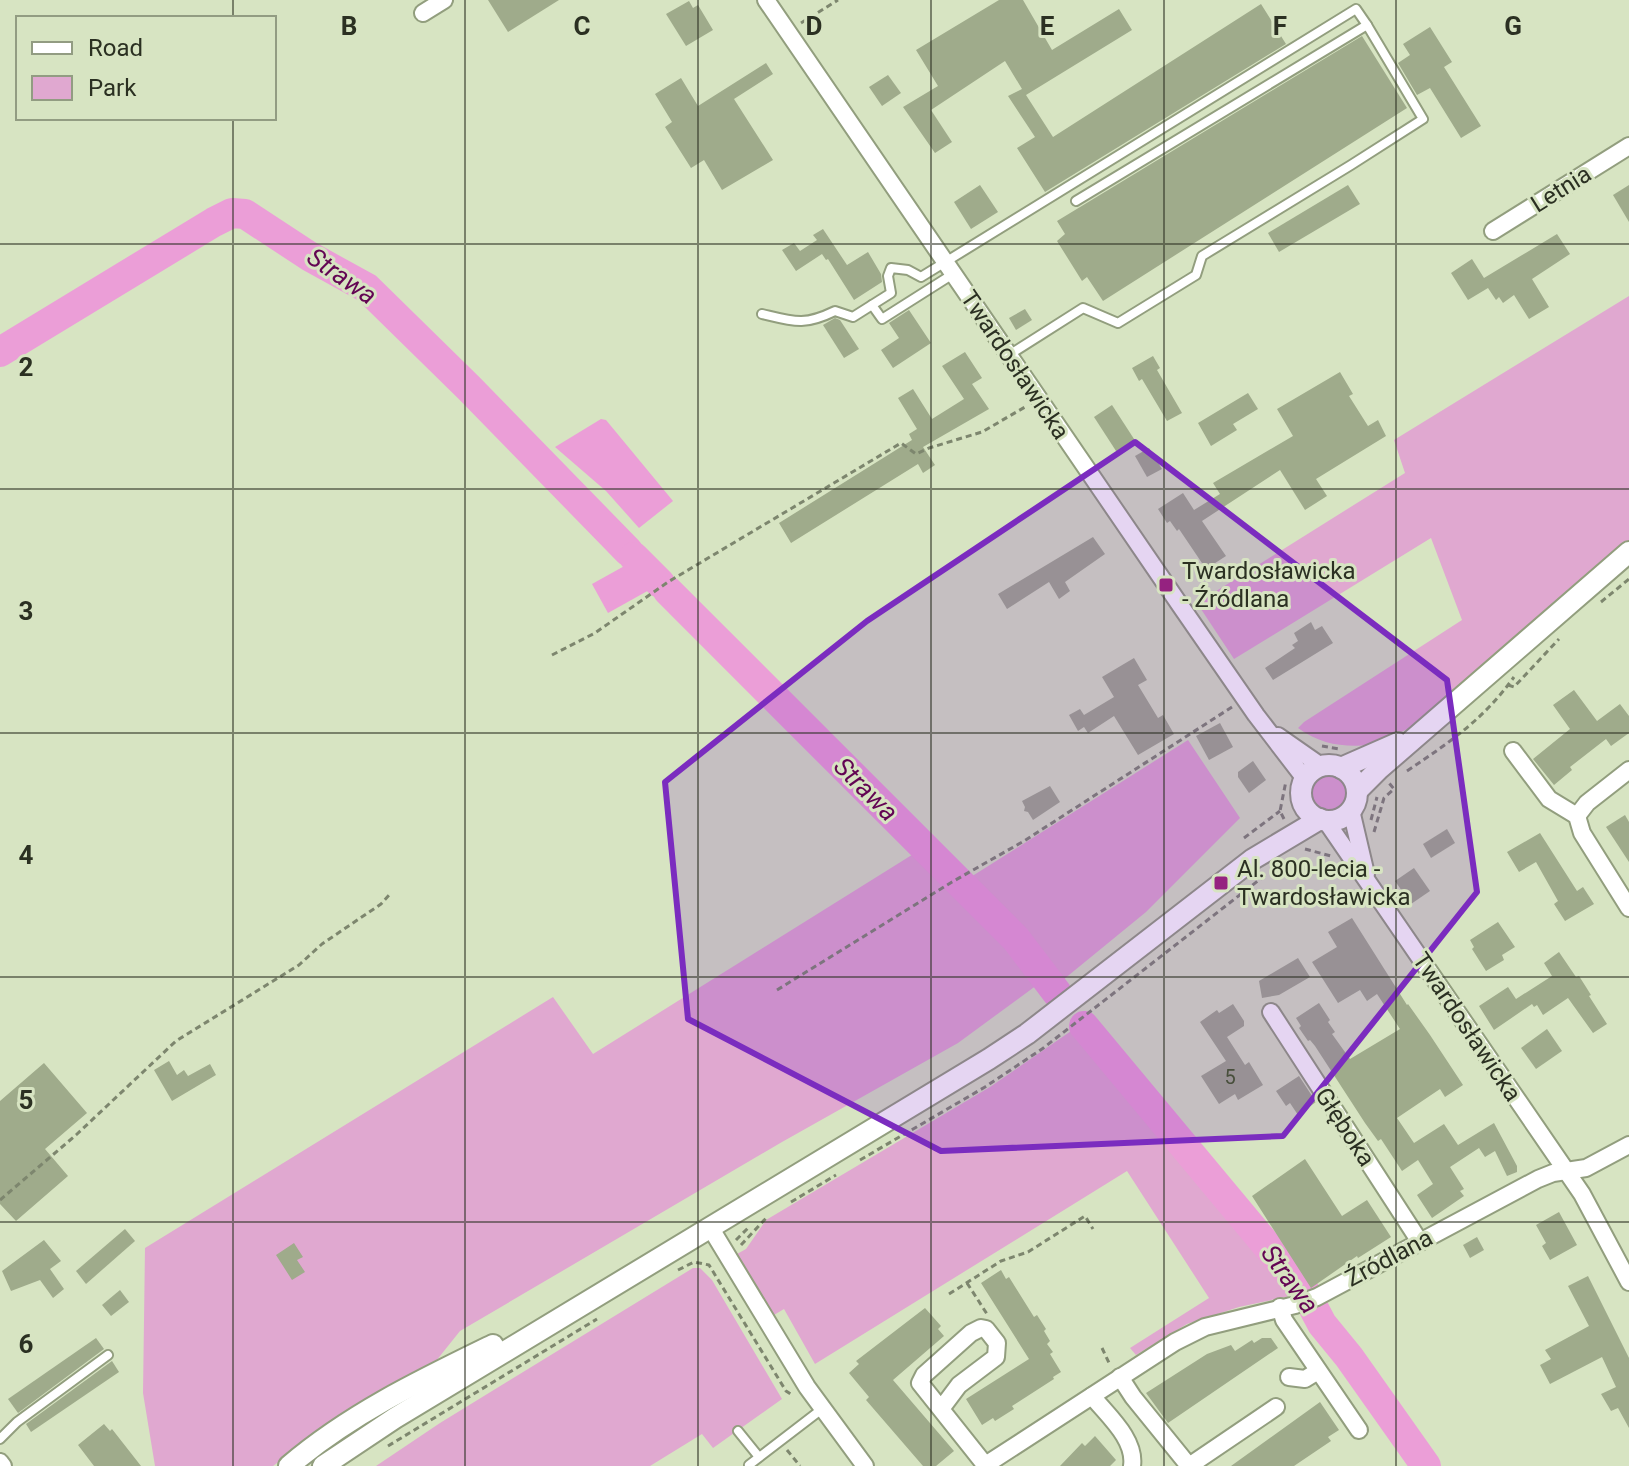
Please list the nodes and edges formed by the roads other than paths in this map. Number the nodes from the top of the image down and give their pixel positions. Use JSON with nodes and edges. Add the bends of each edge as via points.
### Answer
{"nodes":[{"id":1,"x":444,"y":0,"type":"edge"},
{"id":2,"x":766,"y":0,"type":"edge"},
{"id":3,"x":423,"y":13,"type":"dead end"},
{"id":4,"x":1367,"y":25,"type":"junction"},
{"id":5,"x":1629,"y":146,"type":"edge"},
{"id":6,"x":1076,"y":201,"type":"dead end"},
{"id":7,"x":1493,"y":231,"type":"dead end"},
{"id":8,"x":949,"y":267,"type":"junction"},
{"id":9,"x":872,"y":305,"type":"junction"},
{"id":10,"x":762,"y":314,"type":"dead end"},
{"id":11,"x":1009,"y":355,"type":"junction"},
{"id":12,"x":1629,"y":552,"type":"edge"},
{"id":13,"x":1426,"y":728,"type":"junction"},
{"id":14,"x":1513,"y":751,"type":"dead end"},
{"id":15,"x":1629,"y":770,"type":"edge"},
{"id":16,"x":1322,"y":771,"type":"junction"},
{"id":17,"x":1302,"y":801,"type":"junction"},
{"id":18,"x":1354,"y":801,"type":"junction"},
{"id":19,"x":1577,"y":816,"type":"junction"},
{"id":20,"x":1323,"y":820,"type":"junction"},
{"id":21,"x":1287,"y":823,"type":"junction"},
{"id":22,"x":1352,"y":848,"type":"junction"},
{"id":23,"x":1629,"y":908,"type":"edge"},
{"id":24,"x":1271,"y":1012,"type":"dead end"},
{"id":25,"x":1629,"y":1145,"type":"edge"},
{"id":26,"x":1566,"y":1170,"type":"junction"},
{"id":27,"x":710,"y":1227,"type":"junction"},
{"id":28,"x":1420,"y":1242,"type":"junction"},
{"id":29,"x":618,"y":1282,"type":"junction"},
{"id":30,"x":1629,"y":1282,"type":"edge"},
{"id":31,"x":1280,"y":1307,"type":"junction"},
{"id":32,"x":108,"y":1355,"type":"dead end"},
{"id":33,"x":1318,"y":1371,"type":"junction"},
{"id":34,"x":1114,"y":1375,"type":"junction"},
{"id":35,"x":1289,"y":1377,"type":"dead end"},
{"id":36,"x":1092,"y":1396,"type":"junction"},
{"id":37,"x":1276,"y":1407,"type":"dead end"},
{"id":38,"x":822,"y":1409,"type":"junction"},
{"id":39,"x":941,"y":1409,"type":"junction"},
{"id":40,"x":1359,"y":1430,"type":"dead end"},
{"id":41,"x":738,"y":1431,"type":"dead end"},
{"id":42,"x":0,"y":1439,"type":"edge"},
{"id":43,"x":759,"y":1457,"type":"junction"},
{"id":44,"x":749,"y":1465,"type":"edge"},
{"id":45,"x":289,"y":1466,"type":"edge"},
{"id":46,"x":323,"y":1466,"type":"edge"},
{"id":47,"x":865,"y":1466,"type":"edge"},
{"id":48,"x":985,"y":1466,"type":"edge"},
{"id":49,"x":1132,"y":1466,"type":"edge"}],
"edges":[{"from":1,"to":3,"type":"street"},
{"from":2,"to":8,"type":"street","name":"Twardosławicka"},
{"from":4,"to":6,"type":"lane"},
{"from":4,"to":8,"type":"lane","via":[[1356,9],[968,250]]},
{"from":4,"to":11,"type":"lane","via":[[1423,119],[1202,256],[1196,275],[1118,323],[1083,308]]},
{"from":5,"to":7,"type":"street","name":"Letnia"},
{"from":8,"to":9,"type":"lane","via":[[882,319]]},
{"from":8,"to":9,"type":"lane","via":[[921,277],[891,268],[891,293]]},
{"from":8,"to":11,"type":"street","name":"Twardosławicka"},
{"from":9,"to":10,"type":"lane","via":[[853,317],[835,311],[812,322]]},
{"from":11,"to":16,"type":"street","name":"Twardosławicka","via":[[1245,699],[1267,728]]},
{"from":12,"to":13,"type":"street"},
{"from":13,"to":16,"type":"street","via":[[1384,750]]},
{"from":13,"to":18,"type":"street","via":[[1379,769]]},
{"from":14,"to":19,"type":"street","via":[[1549,799]]},
{"from":15,"to":19,"type":"street"},
{"from":16,"to":17,"type":"street","via":[[1301,789]]},
{"from":16,"to":18,"type":"street","via":[[1353,779]]},
{"from":17,"to":20,"type":"street"},
{"from":17,"to":21,"type":"street"},
{"from":18,"to":20,"type":"street","via":[[1340,819]]},
{"from":18,"to":22,"type":"street","name":"Twardosławicka"},
{"from":19,"to":23,"type":"street","via":[[1582,833]]},
{"from":20,"to":21,"type":"street"},
{"from":20,"to":22,"type":"street","name":"Twardosławicka"},
{"from":21,"to":27,"type":"street","via":[[1253,859],[1027,1034]]},
{"from":22,"to":26,"type":"street","name":"Twardosławicka","via":[[1369,883]]},
{"from":24,"to":28,"type":"street","name":"Głęboka"},
{"from":25,"to":26,"type":"street","name":"Źródlana","via":[[1586,1168]]},
{"from":26,"to":28,"type":"street","name":"Źródlana","via":[[1538,1179]]},
{"from":26,"to":30,"type":"street","name":"Twardosławicka"},
{"from":27,"to":29,"type":"street"},
{"from":27,"to":38,"type":"street"},
{"from":28,"to":31,"type":"street","name":"Źródlana","via":[[1310,1300]]},
{"from":29,"to":45,"type":"street","via":[[375,1406]]},
{"from":29,"to":46,"type":"street"},
{"from":31,"to":33,"type":"street"},
{"from":31,"to":34,"type":"street","name":"Źródlana","via":[[1205,1327]]},
{"from":32,"to":42,"type":"lane"},
{"from":33,"to":35,"type":"street","via":[[1305,1379]]},
{"from":33,"to":40,"type":"street"},
{"from":34,"to":36,"type":"street","name":"Źródlana"},
{"from":34,"to":37,"type":"street","via":[[1189,1466]]},
{"from":36,"to":48,"type":"street","name":"Źródlana"},
{"from":36,"to":49,"type":"street","via":[[1124,1435]]},
{"from":38,"to":43,"type":"lane"},
{"from":38,"to":47,"type":"street"},
{"from":39,"to":39,"type":"street","via":[[920,1380],[976,1330],[986,1329],[997,1343],[996,1357],[959,1385]]},
{"from":39,"to":48,"type":"street"},
{"from":41,"to":43,"type":"lane"},
{"from":43,"to":44,"type":"lane"}]}
